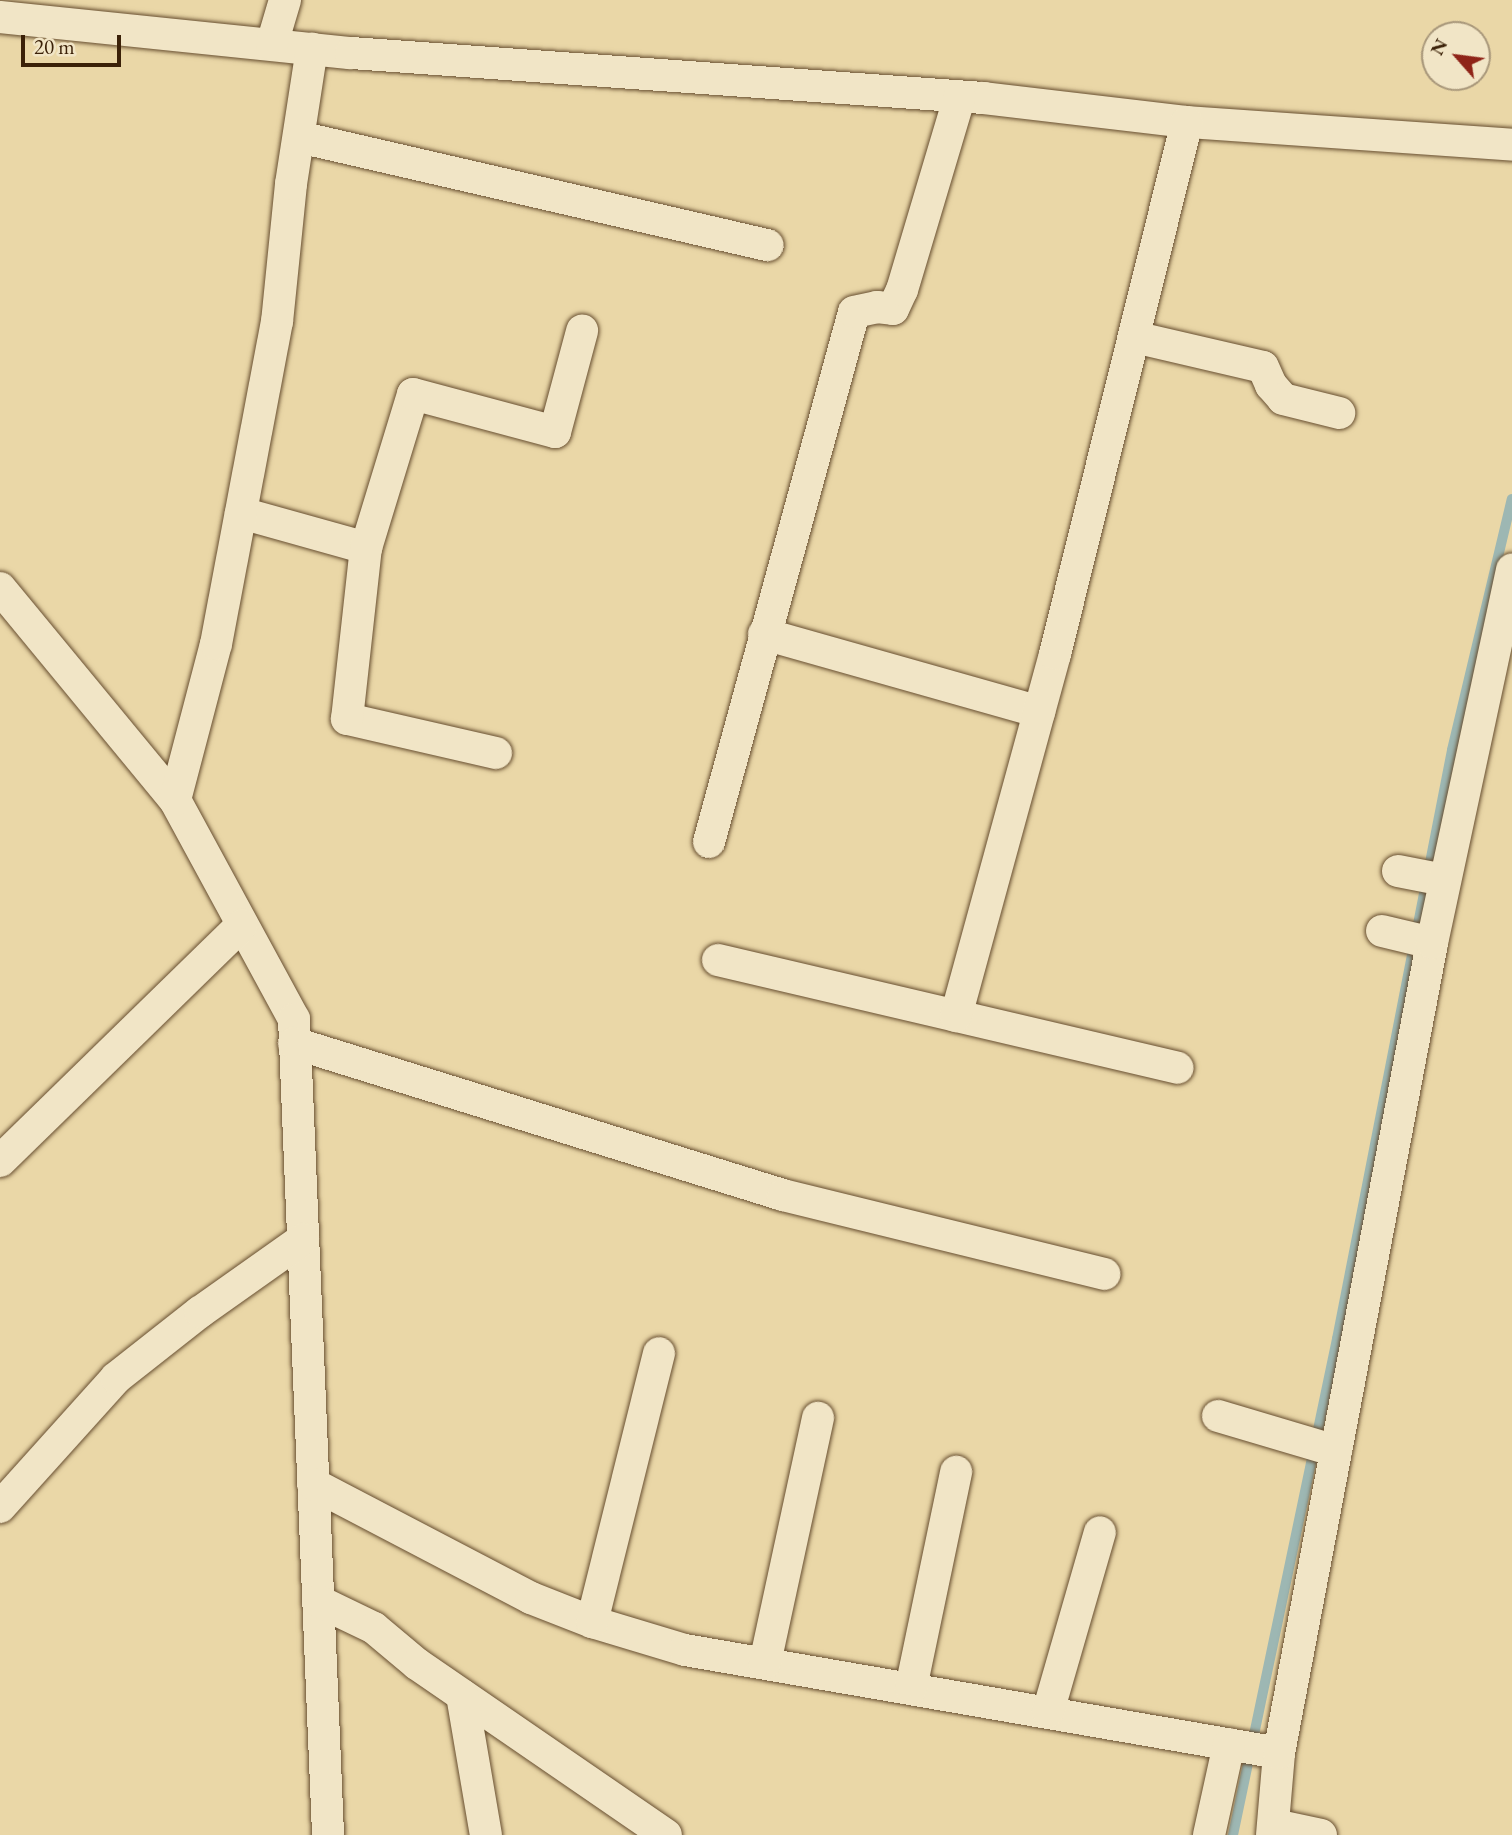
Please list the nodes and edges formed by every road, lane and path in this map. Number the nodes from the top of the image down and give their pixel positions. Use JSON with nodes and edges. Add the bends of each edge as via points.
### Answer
{"nodes":[{"id":1,"x":285,"y":0,"type":"edge"},
{"id":2,"x":0,"y":17,"type":"edge"},
{"id":3,"x":272,"y":44,"type":"junction"},
{"id":4,"x":312,"y":49,"type":"junction"},
{"id":5,"x":960,"y":96,"type":"junction"},
{"id":6,"x":1187,"y":122,"type":"junction"},
{"id":7,"x":299,"y":137,"type":"junction"},
{"id":8,"x":1512,"y":145,"type":"edge"},
{"id":9,"x":768,"y":245,"type":"dead end"},
{"id":10,"x":582,"y":331,"type":"dead end"},
{"id":11,"x":1134,"y":337,"type":"junction"},
{"id":12,"x":1339,"y":413,"type":"dead end"},
{"id":13,"x":241,"y":513,"type":"junction"},
{"id":14,"x":366,"y":548,"type":"junction"},
{"id":15,"x":1512,"y":569,"type":"edge"},
{"id":16,"x":0,"y":588,"type":"edge"},
{"id":17,"x":764,"y":634,"type":"junction"},
{"id":18,"x":1039,"y":712,"type":"junction"},
{"id":19,"x":496,"y":753,"type":"dead end"},
{"id":20,"x":175,"y":800,"type":"junction"},
{"id":21,"x":709,"y":842,"type":"dead end"},
{"id":22,"x":242,"y":925,"type":"junction"},
{"id":23,"x":718,"y":960,"type":"dead end"},
{"id":24,"x":956,"y":1016,"type":"junction"},
{"id":25,"x":294,"y":1043,"type":"junction"},
{"id":26,"x":1177,"y":1068,"type":"dead end"},
{"id":27,"x":0,"y":1161,"type":"edge"},
{"id":28,"x":303,"y":1239,"type":"junction"},
{"id":29,"x":1104,"y":1274,"type":"dead end"},
{"id":30,"x":659,"y":1353,"type":"dead end"},
{"id":31,"x":1218,"y":1416,"type":"dead end"},
{"id":32,"x":818,"y":1418,"type":"dead end"},
{"id":33,"x":1324,"y":1447,"type":"junction"},
{"id":34,"x":956,"y":1472,"type":"dead end"},
{"id":35,"x":313,"y":1484,"type":"junction"},
{"id":36,"x":0,"y":1507,"type":"edge"},
{"id":37,"x":1100,"y":1532,"type":"dead end"},
{"id":38,"x":318,"y":1601,"type":"junction"},
{"id":39,"x":592,"y":1622,"type":"junction"},
{"id":40,"x":765,"y":1663,"type":"junction"},
{"id":41,"x":911,"y":1688,"type":"junction"},
{"id":42,"x":462,"y":1695,"type":"junction"},
{"id":43,"x":1048,"y":1712,"type":"junction"},
{"id":44,"x":1253,"y":1749,"type":"junction"},
{"id":45,"x":641,"y":1824,"type":"edge"},
{"id":46,"x":1273,"y":1830,"type":"edge"},
{"id":47,"x":328,"y":1835,"type":"edge"},
{"id":48,"x":486,"y":1835,"type":"edge"},
{"id":49,"x":666,"y":1835,"type":"edge"},
{"id":50,"x":1209,"y":1835,"type":"edge"},
{"id":51,"x":1321,"y":1835,"type":"edge"}],
"edges":[{"from":1,"to":3,"type":"street"},
{"from":2,"to":3,"type":"street"},
{"from":3,"to":4,"type":"street"},
{"from":4,"to":5,"type":"street"},
{"from":4,"to":7,"type":"street"},
{"from":5,"to":6,"type":"street"},
{"from":5,"to":17,"type":"street","via":[[893,309],[854,312]]},
{"from":6,"to":8,"type":"street"},
{"from":6,"to":11,"type":"street"},
{"from":7,"to":9,"type":"street"},
{"from":7,"to":13,"type":"street","via":[[276,322]]},
{"from":10,"to":14,"type":"street","via":[[555,432],[413,394]]},
{"from":11,"to":12,"type":"street","via":[[1263,367],[1283,399]]},
{"from":11,"to":18,"type":"street"},
{"from":13,"to":14,"type":"street"},
{"from":13,"to":20,"type":"street","via":[[216,644]]},
{"from":14,"to":19,"type":"street","via":[[347,719]]},
{"from":15,"to":33,"type":"street","via":[[1424,876]]},
{"from":16,"to":20,"type":"street"},
{"from":17,"to":18,"type":"street"},
{"from":17,"to":21,"type":"street"},
{"from":18,"to":24,"type":"street"},
{"from":20,"to":22,"type":"street"},
{"from":22,"to":25,"type":"street","via":[[294,1019]]},
{"from":22,"to":27,"type":"street"},
{"from":23,"to":24,"type":"street"},
{"from":24,"to":26,"type":"street"},
{"from":25,"to":28,"type":"street"},
{"from":25,"to":29,"type":"street","via":[[783,1195]]},
{"from":28,"to":35,"type":"street"},
{"from":28,"to":36,"type":"street","via":[[116,1378]]},
{"from":30,"to":39,"type":"street"},
{"from":31,"to":33,"type":"street"},
{"from":32,"to":40,"type":"street"},
{"from":33,"to":44,"type":"street"},
{"from":34,"to":41,"type":"street"},
{"from":35,"to":38,"type":"street"},
{"from":35,"to":39,"type":"street","via":[[496,1581]]},
{"from":37,"to":43,"type":"street"},
{"from":38,"to":42,"type":"street","via":[[374,1628]]},
{"from":38,"to":47,"type":"street"},
{"from":39,"to":40,"type":"street","via":[[685,1650]]},
{"from":40,"to":41,"type":"street"},
{"from":41,"to":43,"type":"street"},
{"from":42,"to":45,"type":"street"},
{"from":42,"to":48,"type":"street"},
{"from":43,"to":44,"type":"street"},
{"from":44,"to":46,"type":"street"},
{"from":44,"to":50,"type":"street"},
{"from":45,"to":49,"type":"street"},
{"from":46,"to":51,"type":"street"}]}
